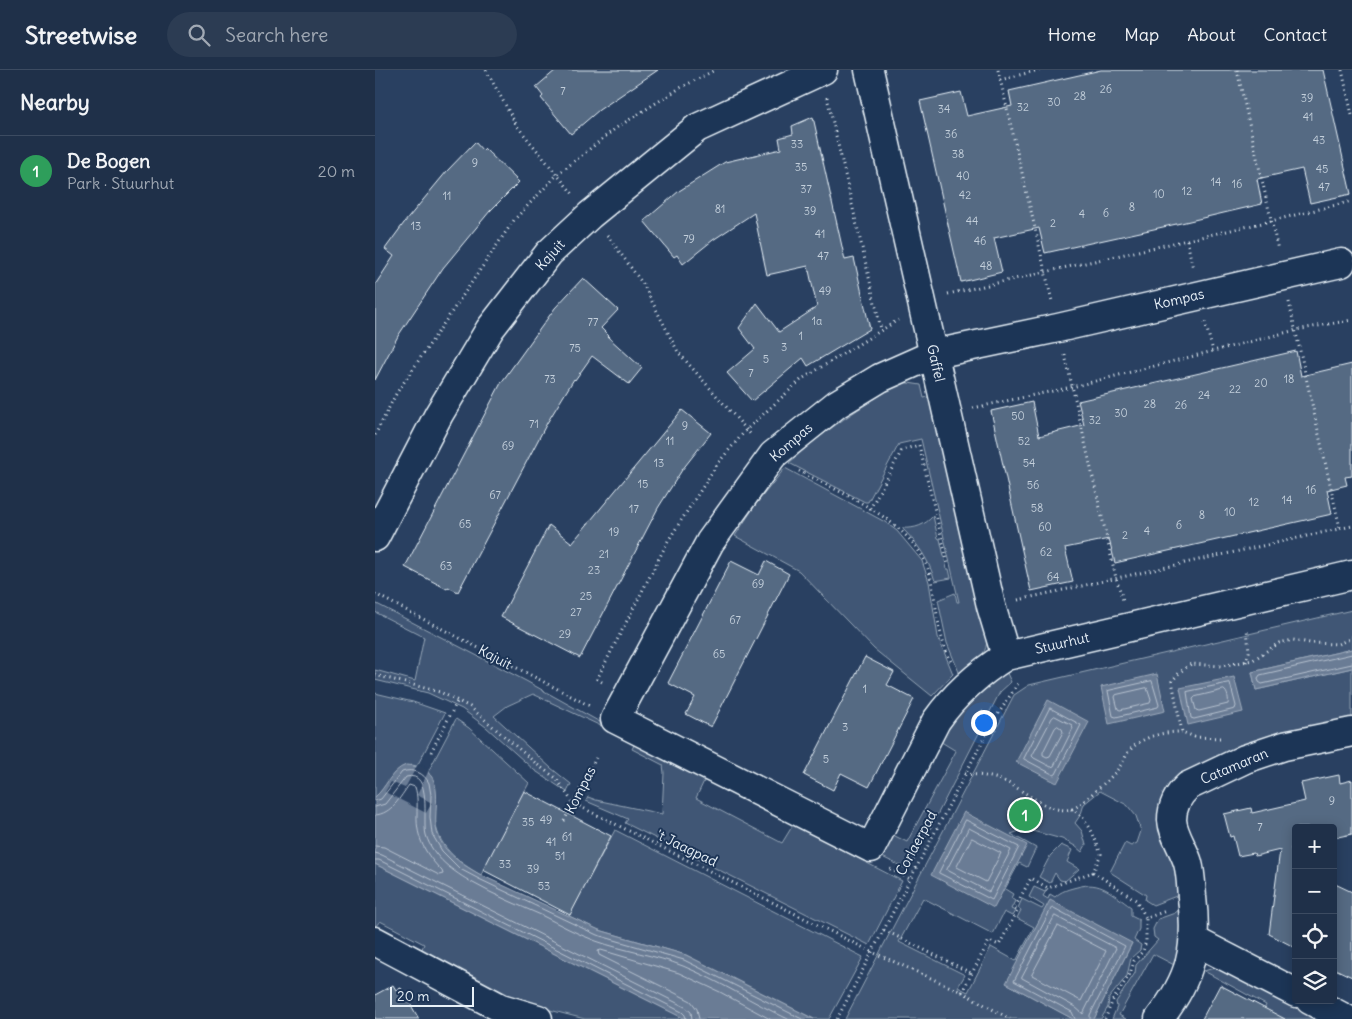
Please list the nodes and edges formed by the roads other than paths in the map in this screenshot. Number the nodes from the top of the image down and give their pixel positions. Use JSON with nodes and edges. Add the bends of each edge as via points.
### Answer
{"nodes":[{"id":1,"x":822,"y":70,"type":"edge"},
{"id":2,"x":869,"y":70,"type":"edge"},
{"id":3,"x":1341,"y":263,"type":"dead end"},
{"id":4,"x":933,"y":354,"type":"junction"},
{"id":5,"x":375,"y":537,"type":"edge"},
{"id":6,"x":1352,"y":575,"type":"edge"},
{"id":7,"x":1006,"y":656,"type":"junction"},
{"id":8,"x":1352,"y":732,"type":"edge"},
{"id":9,"x":871,"y":848,"type":"joint"},
{"id":10,"x":375,"y":941,"type":"edge"},
{"id":11,"x":1195,"y":941,"type":"junction"},
{"id":12,"x":1292,"y":991,"type":"edge"},
{"id":13,"x":1317,"y":1004,"type":"edge"},
{"id":14,"x":499,"y":1013,"type":"edge"},
{"id":15,"x":538,"y":1019,"type":"edge"},
{"id":16,"x":1159,"y":1019,"type":"edge"},
{"id":17,"x":1346,"y":1019,"type":"edge"}],
"edges":[{"from":1,"to":5,"type":"street","name":"Kajuit","via":[[697,128],[549,253],[490,329],[439,414]]},
{"from":2,"to":4,"type":"street","name":"Gaffel"},
{"from":3,"to":4,"type":"street","name":"Kompas"},
{"from":4,"to":7,"type":"street","name":"Gaffel","via":[[991,606]]},
{"from":4,"to":9,"type":"street","name":"Kompas","via":[[880,378],[844,400],[773,455],[711,542],[615,719]]},
{"from":6,"to":7,"type":"street","name":"Stuurhut"},
{"from":7,"to":9,"type":"street","name":"Stuurhut","via":[[978,674],[945,708]]},
{"from":8,"to":11,"type":"street","name":"Catamaran","via":[[1284,746],[1239,761],[1188,786],[1181,793],[1173,810],[1173,827],[1189,865]]},
{"from":10,"to":14,"type":"street"},
{"from":11,"to":12,"type":"street"},
{"from":11,"to":16,"type":"street","name":"Catamaran","via":[[1185,979]]},
{"from":13,"to":17,"type":"street"},
{"from":14,"to":15,"type":"street"}]}
